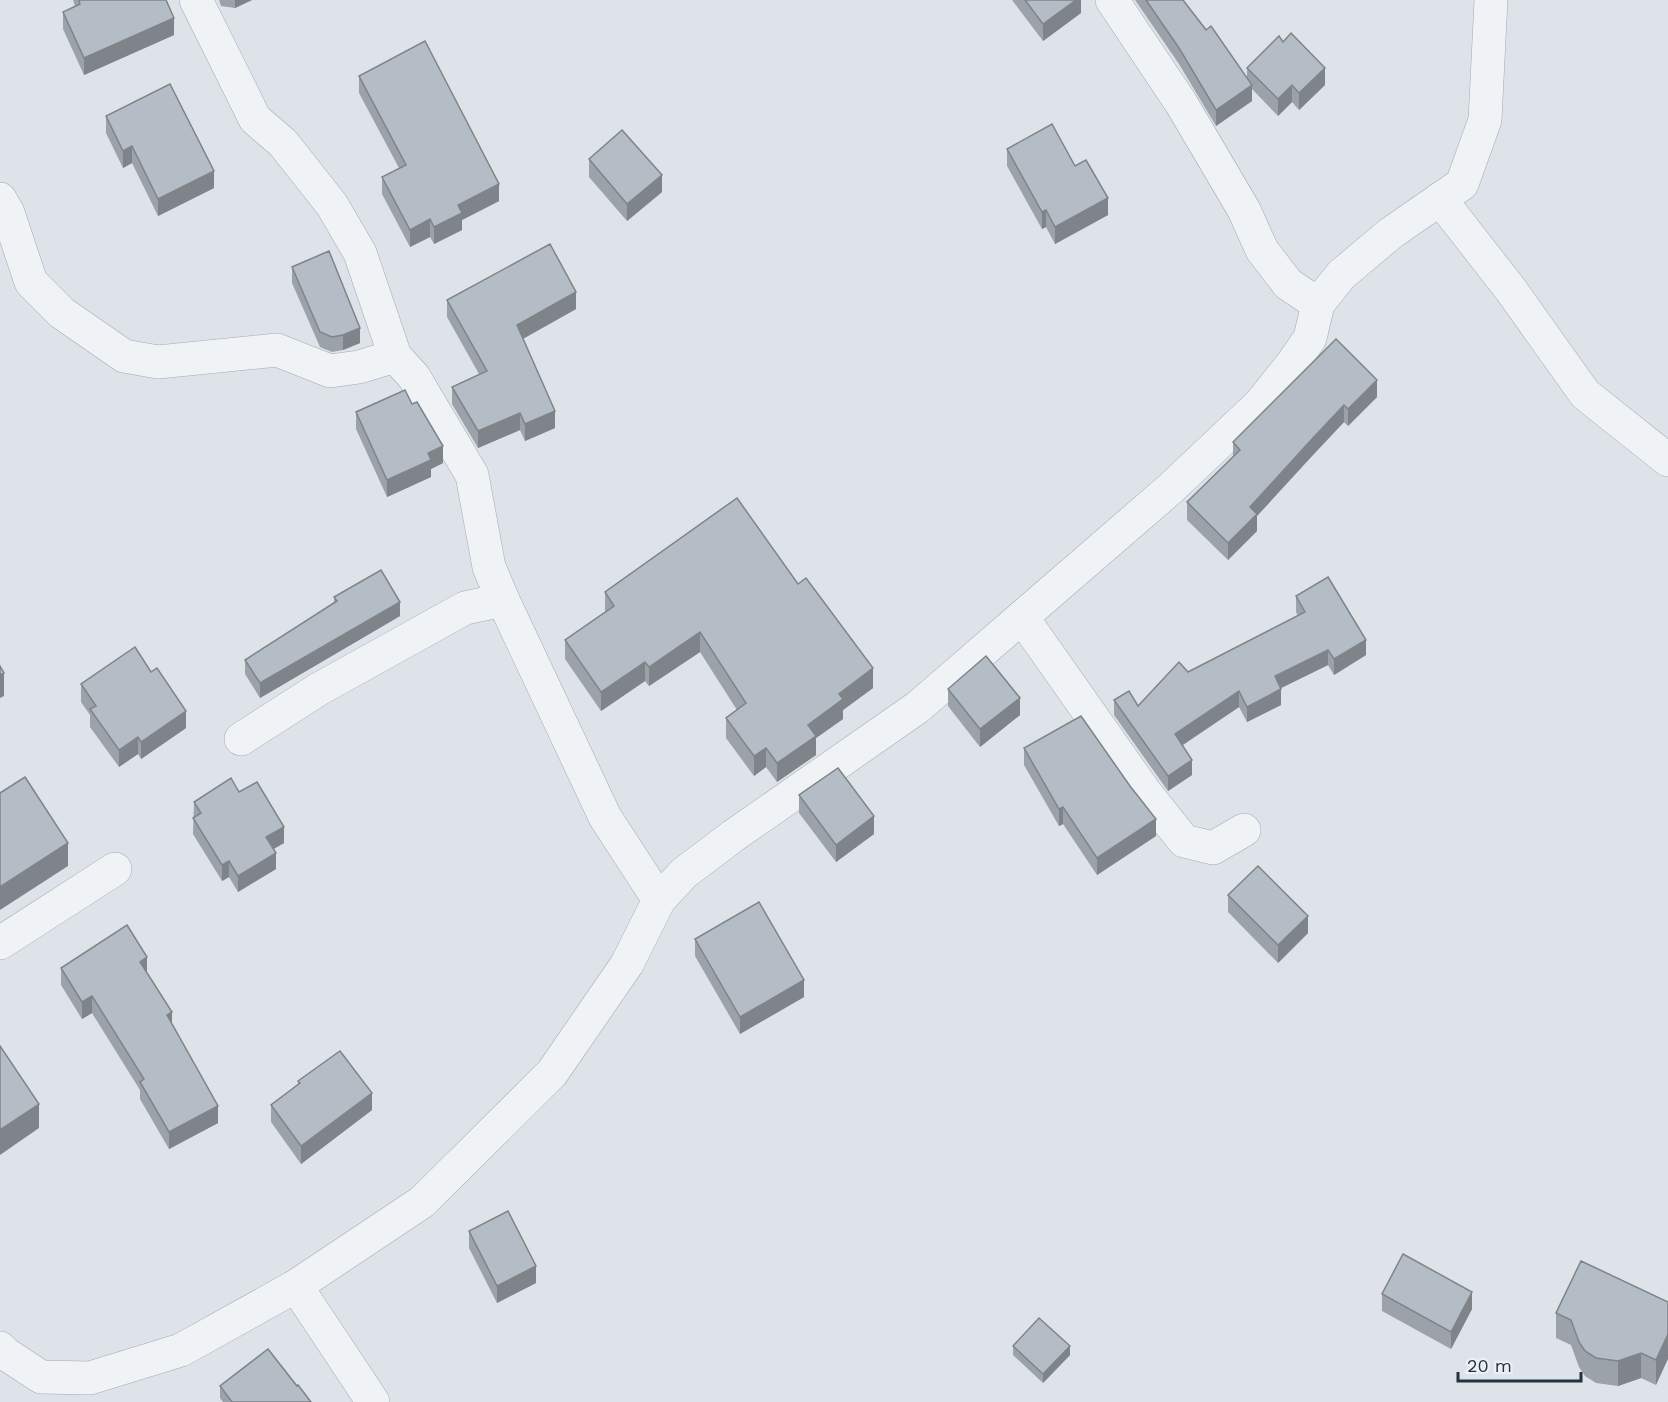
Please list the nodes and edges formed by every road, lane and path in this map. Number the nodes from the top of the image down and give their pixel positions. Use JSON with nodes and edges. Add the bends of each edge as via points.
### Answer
{"nodes":[{"id":1,"x":196,"y":0,"type":"edge"},
{"id":2,"x":1112,"y":0,"type":"edge"},
{"id":3,"x":1491,"y":0,"type":"edge"},
{"id":4,"x":0,"y":199,"type":"edge"},
{"id":5,"x":1440,"y":199,"type":"junction"},
{"id":6,"x":1318,"y":304,"type":"junction"},
{"id":7,"x":395,"y":356,"type":"junction"},
{"id":8,"x":1668,"y":460,"type":"edge"},
{"id":9,"x":503,"y":600,"type":"junction"},
{"id":10,"x":1022,"y":617,"type":"junction"},
{"id":11,"x":241,"y":739,"type":"dead end"},
{"id":12,"x":1244,"y":830,"type":"dead end"},
{"id":13,"x":116,"y":869,"type":"dead end"},
{"id":14,"x":659,"y":900,"type":"junction"},
{"id":15,"x":0,"y":943,"type":"edge"},
{"id":16,"x":296,"y":1286,"type":"junction"},
{"id":17,"x":0,"y":1347,"type":"edge"},
{"id":18,"x":37,"y":1389,"type":"edge"},
{"id":19,"x":373,"y":1402,"type":"edge"}],
"edges":[{"from":1,"to":7,"type":"street","via":[[255,120],[283,143],[332,205],[360,253]]},
{"from":2,"to":6,"type":"street","via":[[1181,103],[1244,210],[1262,250],[1288,284]]},
{"from":3,"to":5,"type":"street","via":[[1485,120],[1462,184]]},
{"from":4,"to":7,"type":"street","via":[[31,282],[62,313],[124,357],[158,362],[277,350],[330,371]]},
{"from":5,"to":6,"type":"street","via":[[1365,253]]},
{"from":5,"to":8,"type":"street","via":[[1585,394]]},
{"from":6,"to":10,"type":"street","via":[[1310,338],[1260,404],[1170,489]]},
{"from":7,"to":9,"type":"street","via":[[414,377],[472,475],[489,567]]},
{"from":9,"to":11,"type":"street","via":[[465,608],[319,689]]},
{"from":9,"to":14,"type":"street","via":[[605,817]]},
{"from":10,"to":12,"type":"street","via":[[1184,841],[1213,848]]},
{"from":10,"to":14,"type":"street","via":[[918,707],[733,836],[684,873]]},
{"from":13,"to":15,"type":"street"},
{"from":14,"to":16,"type":"street","via":[[627,964],[552,1072],[422,1202]]},
{"from":16,"to":18,"type":"street","via":[[181,1350],[90,1378]]},
{"from":16,"to":19,"type":"street"},
{"from":17,"to":18,"type":"street"}]}
